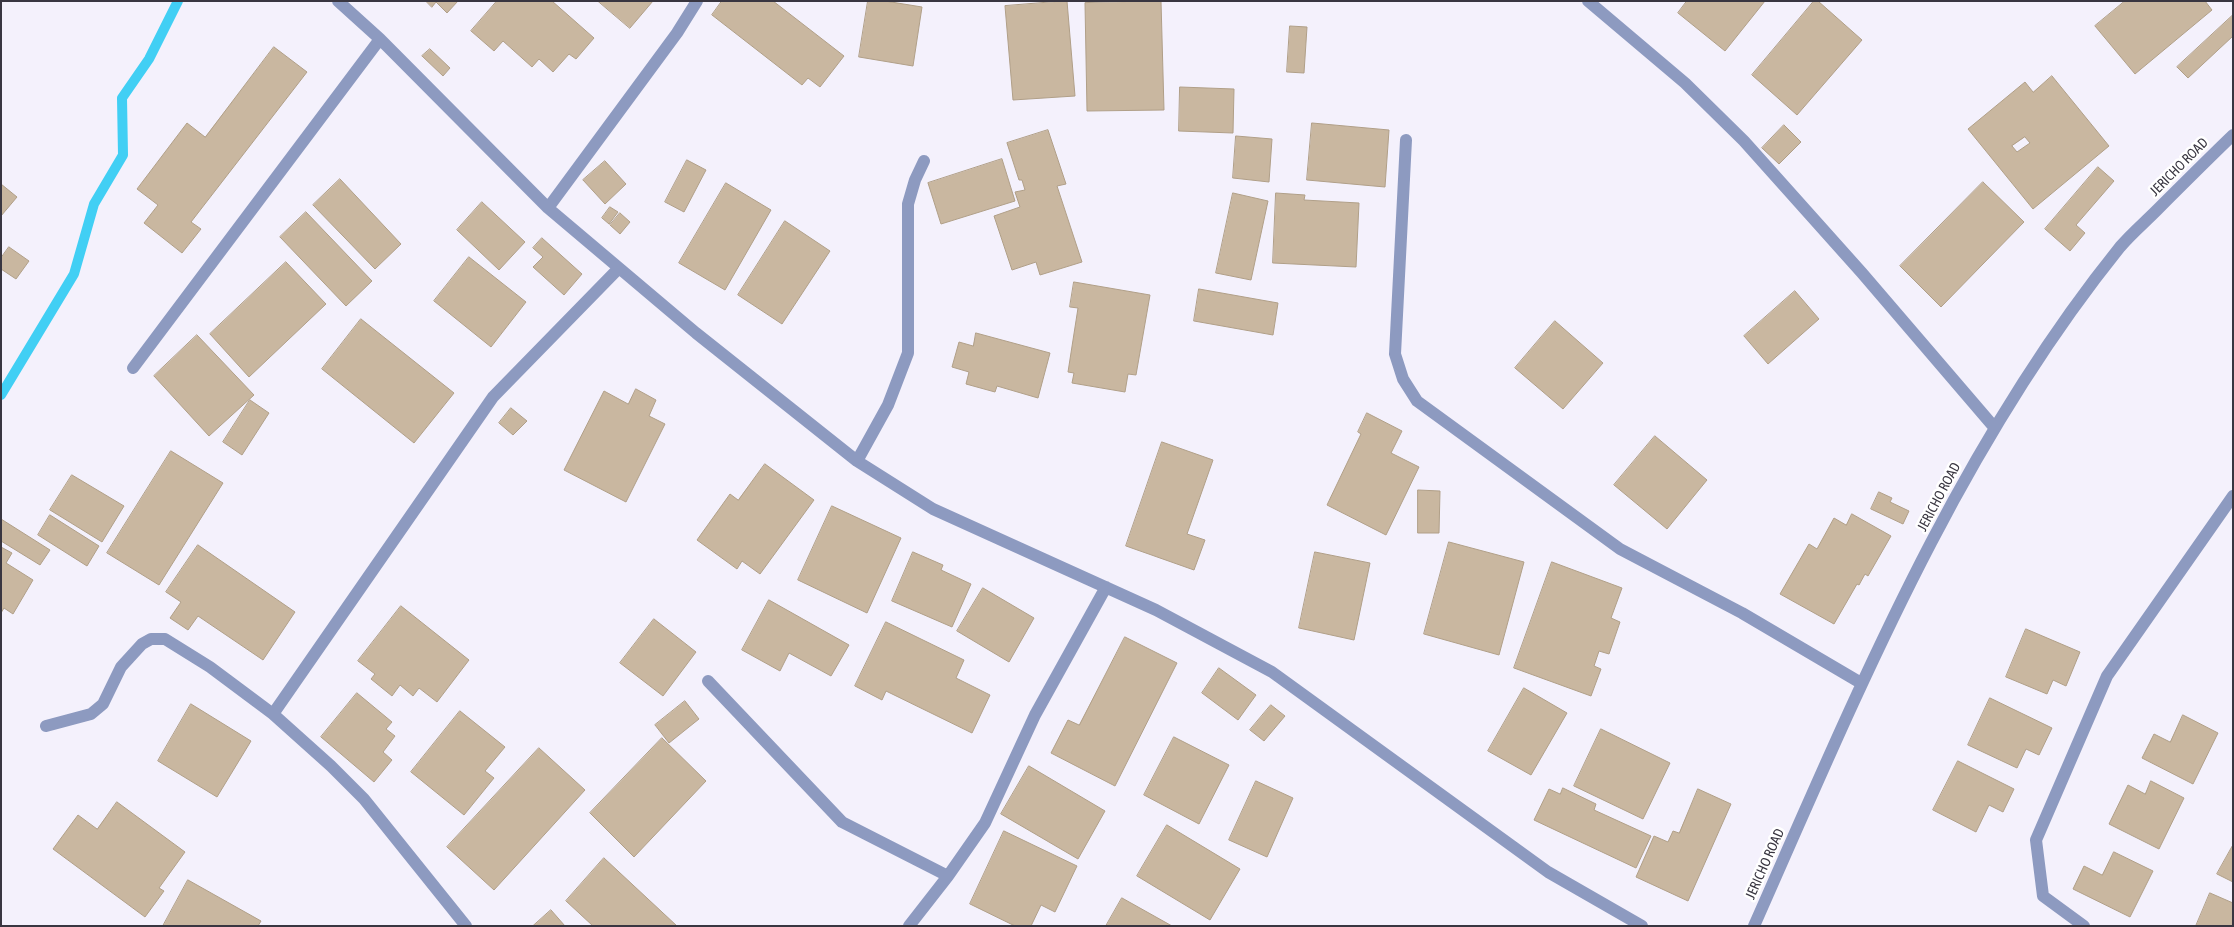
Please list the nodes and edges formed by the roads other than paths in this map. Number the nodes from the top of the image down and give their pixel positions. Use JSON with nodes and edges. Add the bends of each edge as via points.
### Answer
{"nodes":[{"id":1,"x":338,"y":1,"type":"edge"},
{"id":2,"x":697,"y":1,"type":"edge"},
{"id":3,"x":1588,"y":1,"type":"edge"},
{"id":4,"x":380,"y":39,"type":"junction"},
{"id":5,"x":2233,"y":135,"type":"edge"},
{"id":6,"x":1406,"y":140,"type":"dead end"},
{"id":7,"x":924,"y":161,"type":"dead end"},
{"id":8,"x":548,"y":208,"type":"junction"},
{"id":9,"x":618,"y":268,"type":"junction"},
{"id":10,"x":133,"y":368,"type":"dead end"},
{"id":11,"x":1994,"y":427,"type":"junction"},
{"id":12,"x":857,"y":461,"type":"junction"},
{"id":13,"x":2233,"y":496,"type":"edge"},
{"id":14,"x":1106,"y":587,"type":"junction"},
{"id":15,"x":708,"y":681,"type":"dead end"},
{"id":16,"x":1861,"y":683,"type":"junction"},
{"id":17,"x":273,"y":714,"type":"junction"},
{"id":18,"x":46,"y":726,"type":"dead end"},
{"id":19,"x":948,"y":876,"type":"junction"},
{"id":20,"x":1757,"y":925,"type":"edge"},
{"id":21,"x":466,"y":926,"type":"edge"},
{"id":22,"x":909,"y":926,"type":"edge"},
{"id":23,"x":1642,"y":926,"type":"edge"},
{"id":24,"x":2084,"y":926,"type":"edge"}],
"edges":[{"from":1,"to":4,"type":"street"},
{"from":2,"to":8,"type":"street"},
{"from":3,"to":11,"type":"street","via":[[1685,83],[1744,141]]},
{"from":4,"to":8,"type":"street"},
{"from":4,"to":10,"type":"street"},
{"from":5,"to":11,"type":"street","name":"JERICHO ROAD","via":[[2122,246],[2057,331]]},
{"from":6,"to":16,"type":"street","via":[[1395,354],[1403,380],[1417,401],[1620,549]]},
{"from":7,"to":12,"type":"street","via":[[908,204],[908,353],[888,405]]},
{"from":8,"to":9,"type":"street"},
{"from":9,"to":12,"type":"street"},
{"from":9,"to":17,"type":"street","via":[[492,397]]},
{"from":11,"to":16,"type":"street","name":"JERICHO ROAD"},
{"from":12,"to":14,"type":"street","via":[[934,509]]},
{"from":13,"to":24,"type":"street","via":[[2107,676],[2036,840],[2043,896]]},
{"from":14,"to":19,"type":"street","via":[[1035,715],[985,823]]},
{"from":14,"to":23,"type":"street","via":[[1272,672],[1548,872]]},
{"from":15,"to":19,"type":"street","via":[[842,822]]},
{"from":16,"to":20,"type":"street","name":"JERICHO ROAD"},
{"from":17,"to":18,"type":"street","via":[[210,667],[165,639],[142,644],[122,667],[102,704],[91,714]]},
{"from":17,"to":21,"type":"street","via":[[364,799]]},
{"from":19,"to":22,"type":"street"}]}
